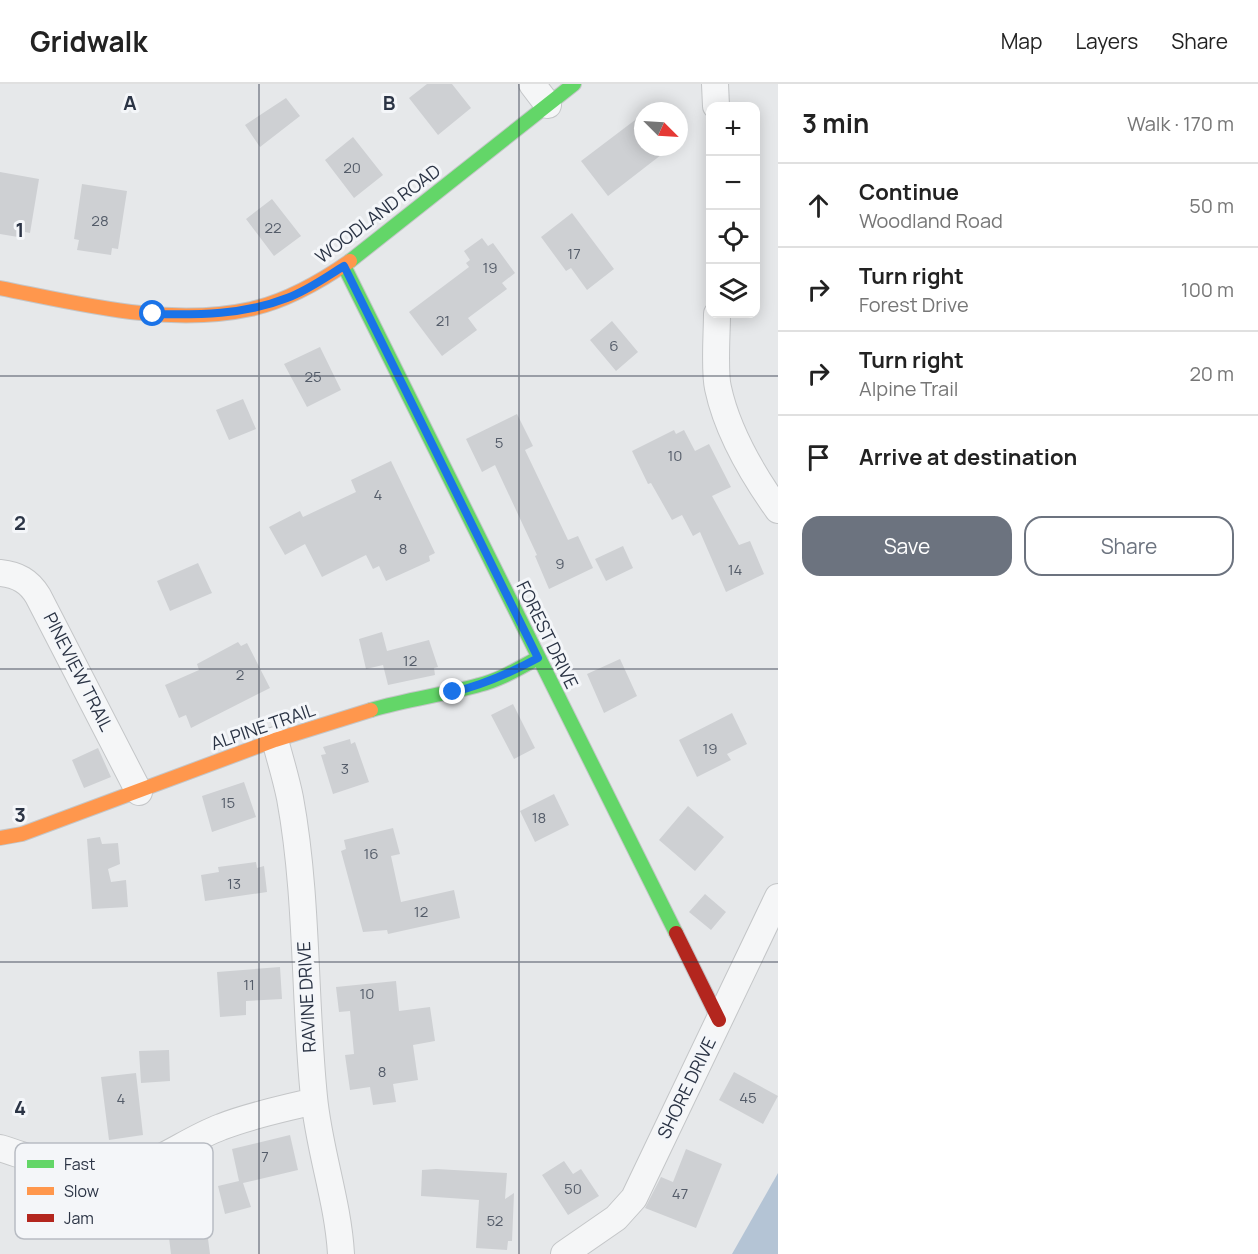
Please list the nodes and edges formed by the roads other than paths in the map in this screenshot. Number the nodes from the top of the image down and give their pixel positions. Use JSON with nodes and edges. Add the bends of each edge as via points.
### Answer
{"nodes":[{"id":1,"x":532,"y":84,"type":"edge"},
{"id":2,"x":574,"y":84,"type":"edge"},
{"id":3,"x":715,"y":84,"type":"edge"},
{"id":4,"x":716,"y":102,"type":"edge"},
{"id":5,"x":548,"y":105,"type":"junction"},
{"id":6,"x":344,"y":266,"type":"junction"},
{"id":7,"x":0,"y":288,"type":"edge"},
{"id":8,"x":717,"y":318,"type":"edge"},
{"id":9,"x":778,"y":510,"type":"edge"},
{"id":10,"x":0,"y":573,"type":"edge"},
{"id":11,"x":538,"y":658,"type":"junction"},
{"id":12,"x":275,"y":740,"type":"junction"},
{"id":13,"x":139,"y":792,"type":"junction"},
{"id":14,"x":0,"y":838,"type":"edge"},
{"id":15,"x":778,"y":897,"type":"edge"},
{"id":16,"x":719,"y":1020,"type":"junction"},
{"id":17,"x":314,"y":1101,"type":"junction"},
{"id":18,"x":188,"y":1143,"type":"edge"},
{"id":19,"x":0,"y":1149,"type":"edge"},
{"id":20,"x":15,"y":1153,"type":"edge"},
{"id":21,"x":341,"y":1254,"type":"edge"},
{"id":22,"x":564,"y":1254,"type":"edge"}],
"edges":[{"from":1,"to":5,"type":"street"},
{"from":2,"to":5,"type":"street","name":"WOODLAND ROAD"},
{"from":3,"to":4,"type":"street"},
{"from":5,"to":6,"type":"street","name":"WOODLAND ROAD"},
{"from":6,"to":7,"type":"street","name":"WOODLAND ROAD","via":[[288,298],[222,314],[123,311]]},
{"from":6,"to":11,"type":"street","name":"FOREST DRIVE"},
{"from":8,"to":9,"type":"street","via":[[717,387],[736,440]]},
{"from":10,"to":13,"type":"street","name":"PINEVIEW TRAIL","via":[[31,584]]},
{"from":11,"to":12,"type":"street","name":"ALPINE TRAIL","via":[[481,685],[401,701]]},
{"from":11,"to":16,"type":"street","name":"FOREST DRIVE"},
{"from":12,"to":13,"type":"street","name":"ALPINE TRAIL"},
{"from":12,"to":17,"type":"street","name":"RAVINE DRIVE","via":[[290,797],[300,879]]},
{"from":13,"to":14,"type":"street","name":"ALPINE TRAIL","via":[[22,834]]},
{"from":15,"to":16,"type":"street","name":"SHORE DRIVE"},
{"from":16,"to":22,"type":"street","name":"SHORE DRIVE","via":[[634,1198],[616,1218]]},
{"from":17,"to":18,"type":"street","via":[[219,1127]]},
{"from":17,"to":21,"type":"street","name":"RAVINE DRIVE","via":[[338,1217]]},
{"from":19,"to":20,"type":"street"}]}
